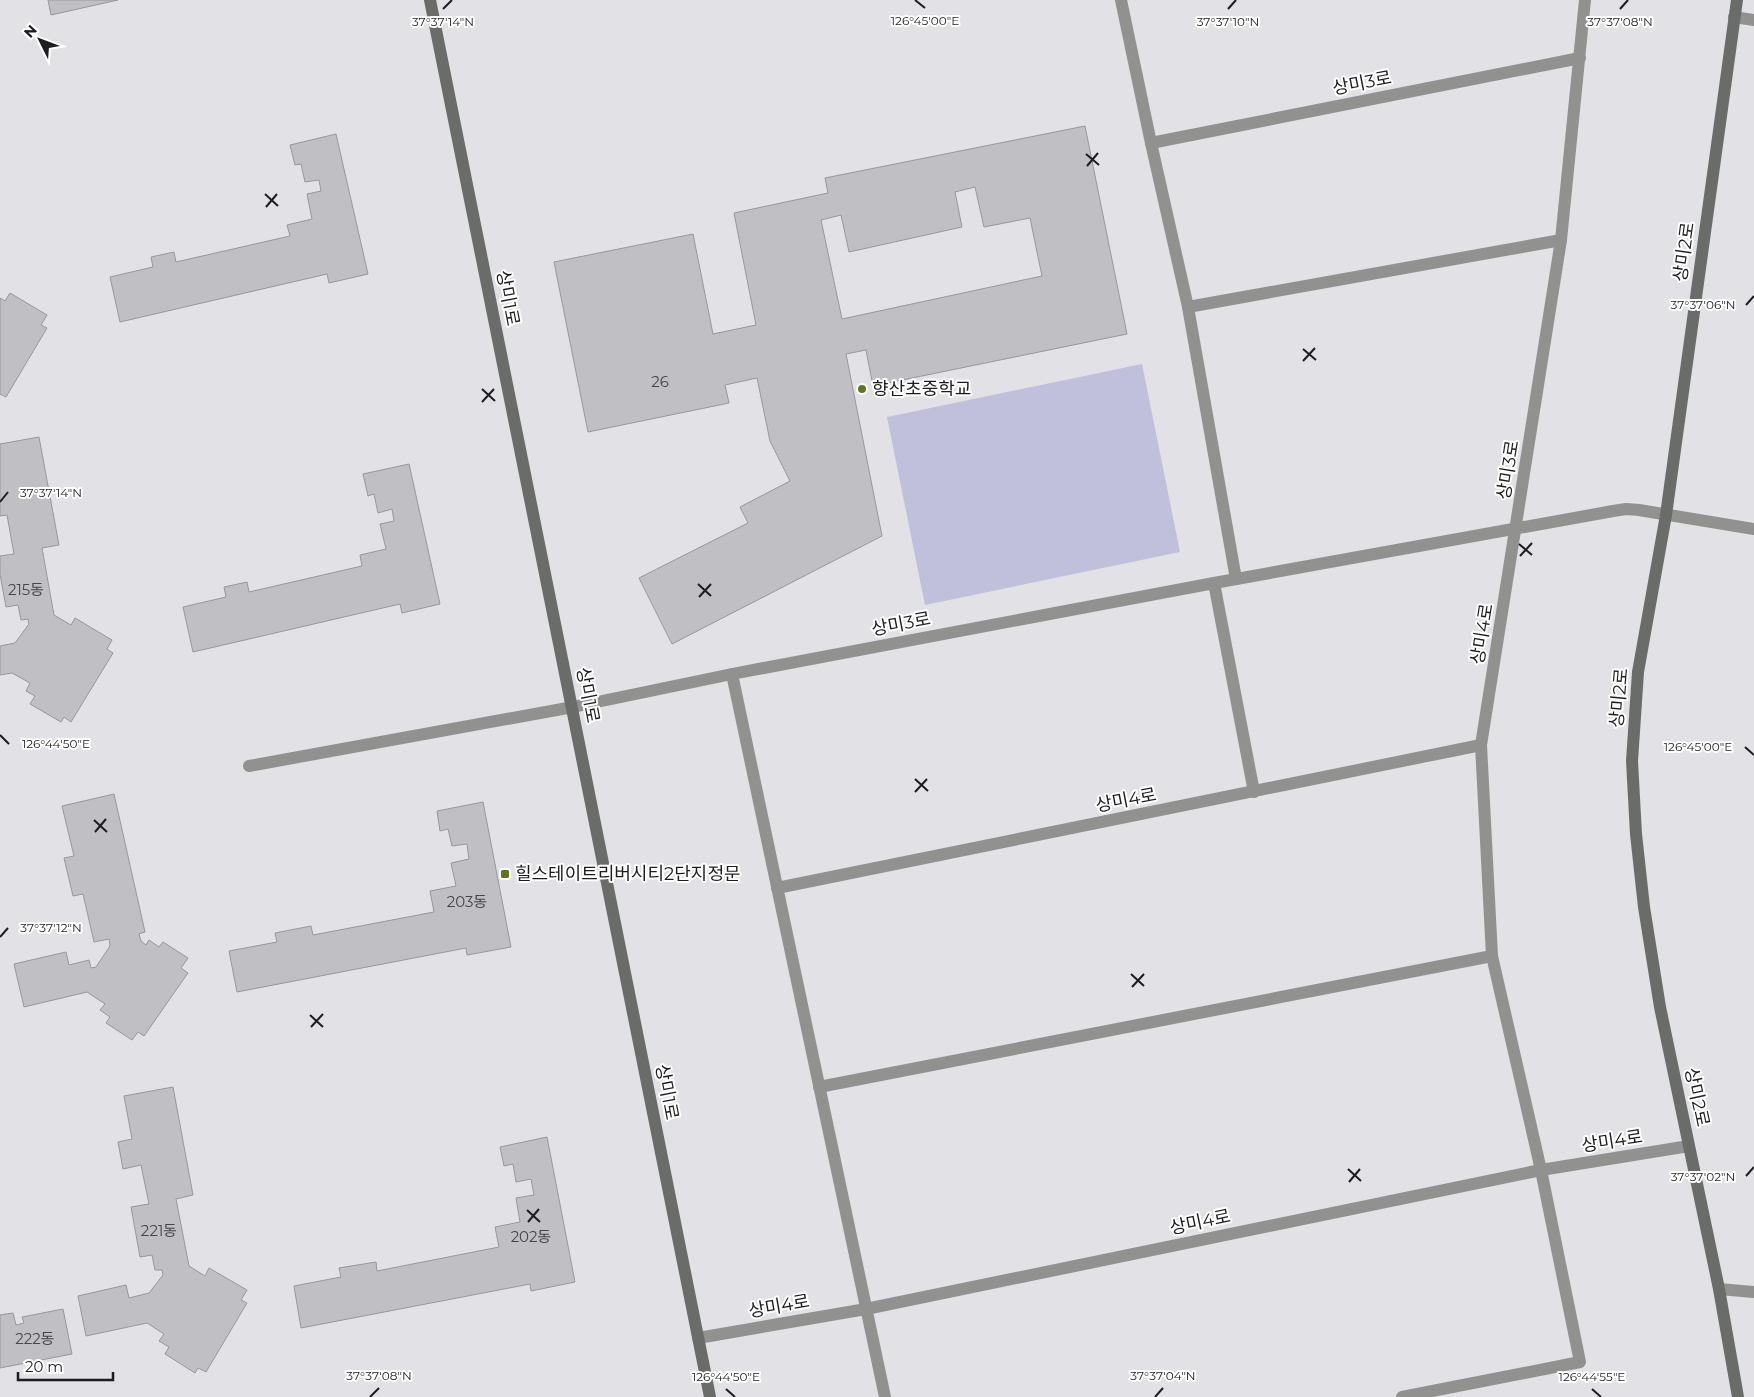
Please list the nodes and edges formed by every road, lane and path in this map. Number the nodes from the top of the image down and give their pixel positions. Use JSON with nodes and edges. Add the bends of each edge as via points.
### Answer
{"nodes":[{"id":1,"x":430,"y":0,"type":"edge"},
{"id":2,"x":1121,"y":0,"type":"edge"},
{"id":3,"x":1586,"y":0,"type":"edge"},
{"id":4,"x":1736,"y":0,"type":"edge"},
{"id":5,"x":1734,"y":17,"type":"junction"},
{"id":6,"x":1754,"y":20,"type":"edge"},
{"id":7,"x":1580,"y":58,"type":"junction"},
{"id":8,"x":1151,"y":143,"type":"junction"},
{"id":9,"x":1561,"y":240,"type":"junction"},
{"id":10,"x":1188,"y":307,"type":"junction"},
{"id":11,"x":1666,"y":515,"type":"junction"},
{"id":12,"x":1516,"y":528,"type":"junction"},
{"id":13,"x":1754,"y":529,"type":"edge"},
{"id":14,"x":1236,"y":579,"type":"junction"},
{"id":15,"x":1214,"y":584,"type":"junction"},
{"id":16,"x":732,"y":674,"type":"junction"},
{"id":17,"x":572,"y":708,"type":"junction"},
{"id":18,"x":1481,"y":745,"type":"junction"},
{"id":19,"x":249,"y":766,"type":"dead end"},
{"id":20,"x":1254,"y":792,"type":"junction"},
{"id":21,"x":777,"y":888,"type":"junction"},
{"id":22,"x":1492,"y":956,"type":"junction"},
{"id":23,"x":820,"y":1087,"type":"junction"},
{"id":24,"x":1689,"y":1146,"type":"junction"},
{"id":25,"x":1540,"y":1170,"type":"junction"},
{"id":26,"x":1719,"y":1289,"type":"junction"},
{"id":27,"x":1754,"y":1292,"type":"edge"},
{"id":28,"x":866,"y":1309,"type":"junction"},
{"id":29,"x":698,"y":1338,"type":"junction"},
{"id":30,"x":710,"y":1397,"type":"edge"},
{"id":31,"x":885,"y":1397,"type":"edge"},
{"id":32,"x":1402,"y":1397,"type":"edge"},
{"id":33,"x":1738,"y":1397,"type":"edge"}],
"edges":[{"from":1,"to":17,"type":"street","name":"상미1로"},
{"from":2,"to":8,"type":"street"},
{"from":3,"to":7,"type":"street","name":"상미3로"},
{"from":4,"to":5,"type":"street","name":"상미2로"},
{"from":5,"to":6,"type":"street"},
{"from":5,"to":11,"type":"street","name":"상미2로"},
{"from":7,"to":8,"type":"street","name":"상미3로"},
{"from":7,"to":9,"type":"street","name":"상미3로"},
{"from":8,"to":10,"type":"street"},
{"from":9,"to":10,"type":"street"},
{"from":9,"to":12,"type":"street","name":"상미3로"},
{"from":10,"to":14,"type":"street"},
{"from":11,"to":12,"type":"street","name":"상미3로","via":[[1626,509]]},
{"from":11,"to":13,"type":"street","name":"상미3로"},
{"from":11,"to":24,"type":"street","name":"상미2로","via":[[1638,672],[1632,761],[1644,907],[1660,1007]]},
{"from":12,"to":14,"type":"street","name":"상미3로"},
{"from":12,"to":18,"type":"street","name":"상미4로"},
{"from":14,"to":15,"type":"street","name":"상미3로"},
{"from":15,"to":16,"type":"street","name":"상미3로"},
{"from":15,"to":20,"type":"street"},
{"from":16,"to":17,"type":"street","name":"상미3로"},
{"from":16,"to":21,"type":"street"},
{"from":17,"to":19,"type":"street","name":"상미3로"},
{"from":17,"to":29,"type":"street","name":"상미1로"},
{"from":18,"to":20,"type":"street","name":"상미4로"},
{"from":18,"to":22,"type":"street","name":"상미4로"},
{"from":20,"to":21,"type":"street","name":"상미4로"},
{"from":21,"to":23,"type":"street"},
{"from":22,"to":23,"type":"street"},
{"from":22,"to":25,"type":"street","name":"상미4로"},
{"from":23,"to":28,"type":"street"},
{"from":24,"to":25,"type":"street","name":"상미4로"},
{"from":24,"to":26,"type":"street","name":"상미2로"},
{"from":25,"to":28,"type":"street","name":"상미4로"},
{"from":25,"to":32,"type":"street","name":"상미4로","via":[[1580,1362]]},
{"from":26,"to":27,"type":"street"},
{"from":26,"to":33,"type":"street","name":"상미2로"},
{"from":28,"to":29,"type":"street","name":"상미4로"},
{"from":28,"to":31,"type":"street"},
{"from":29,"to":30,"type":"street","name":"상미1로"}]}
